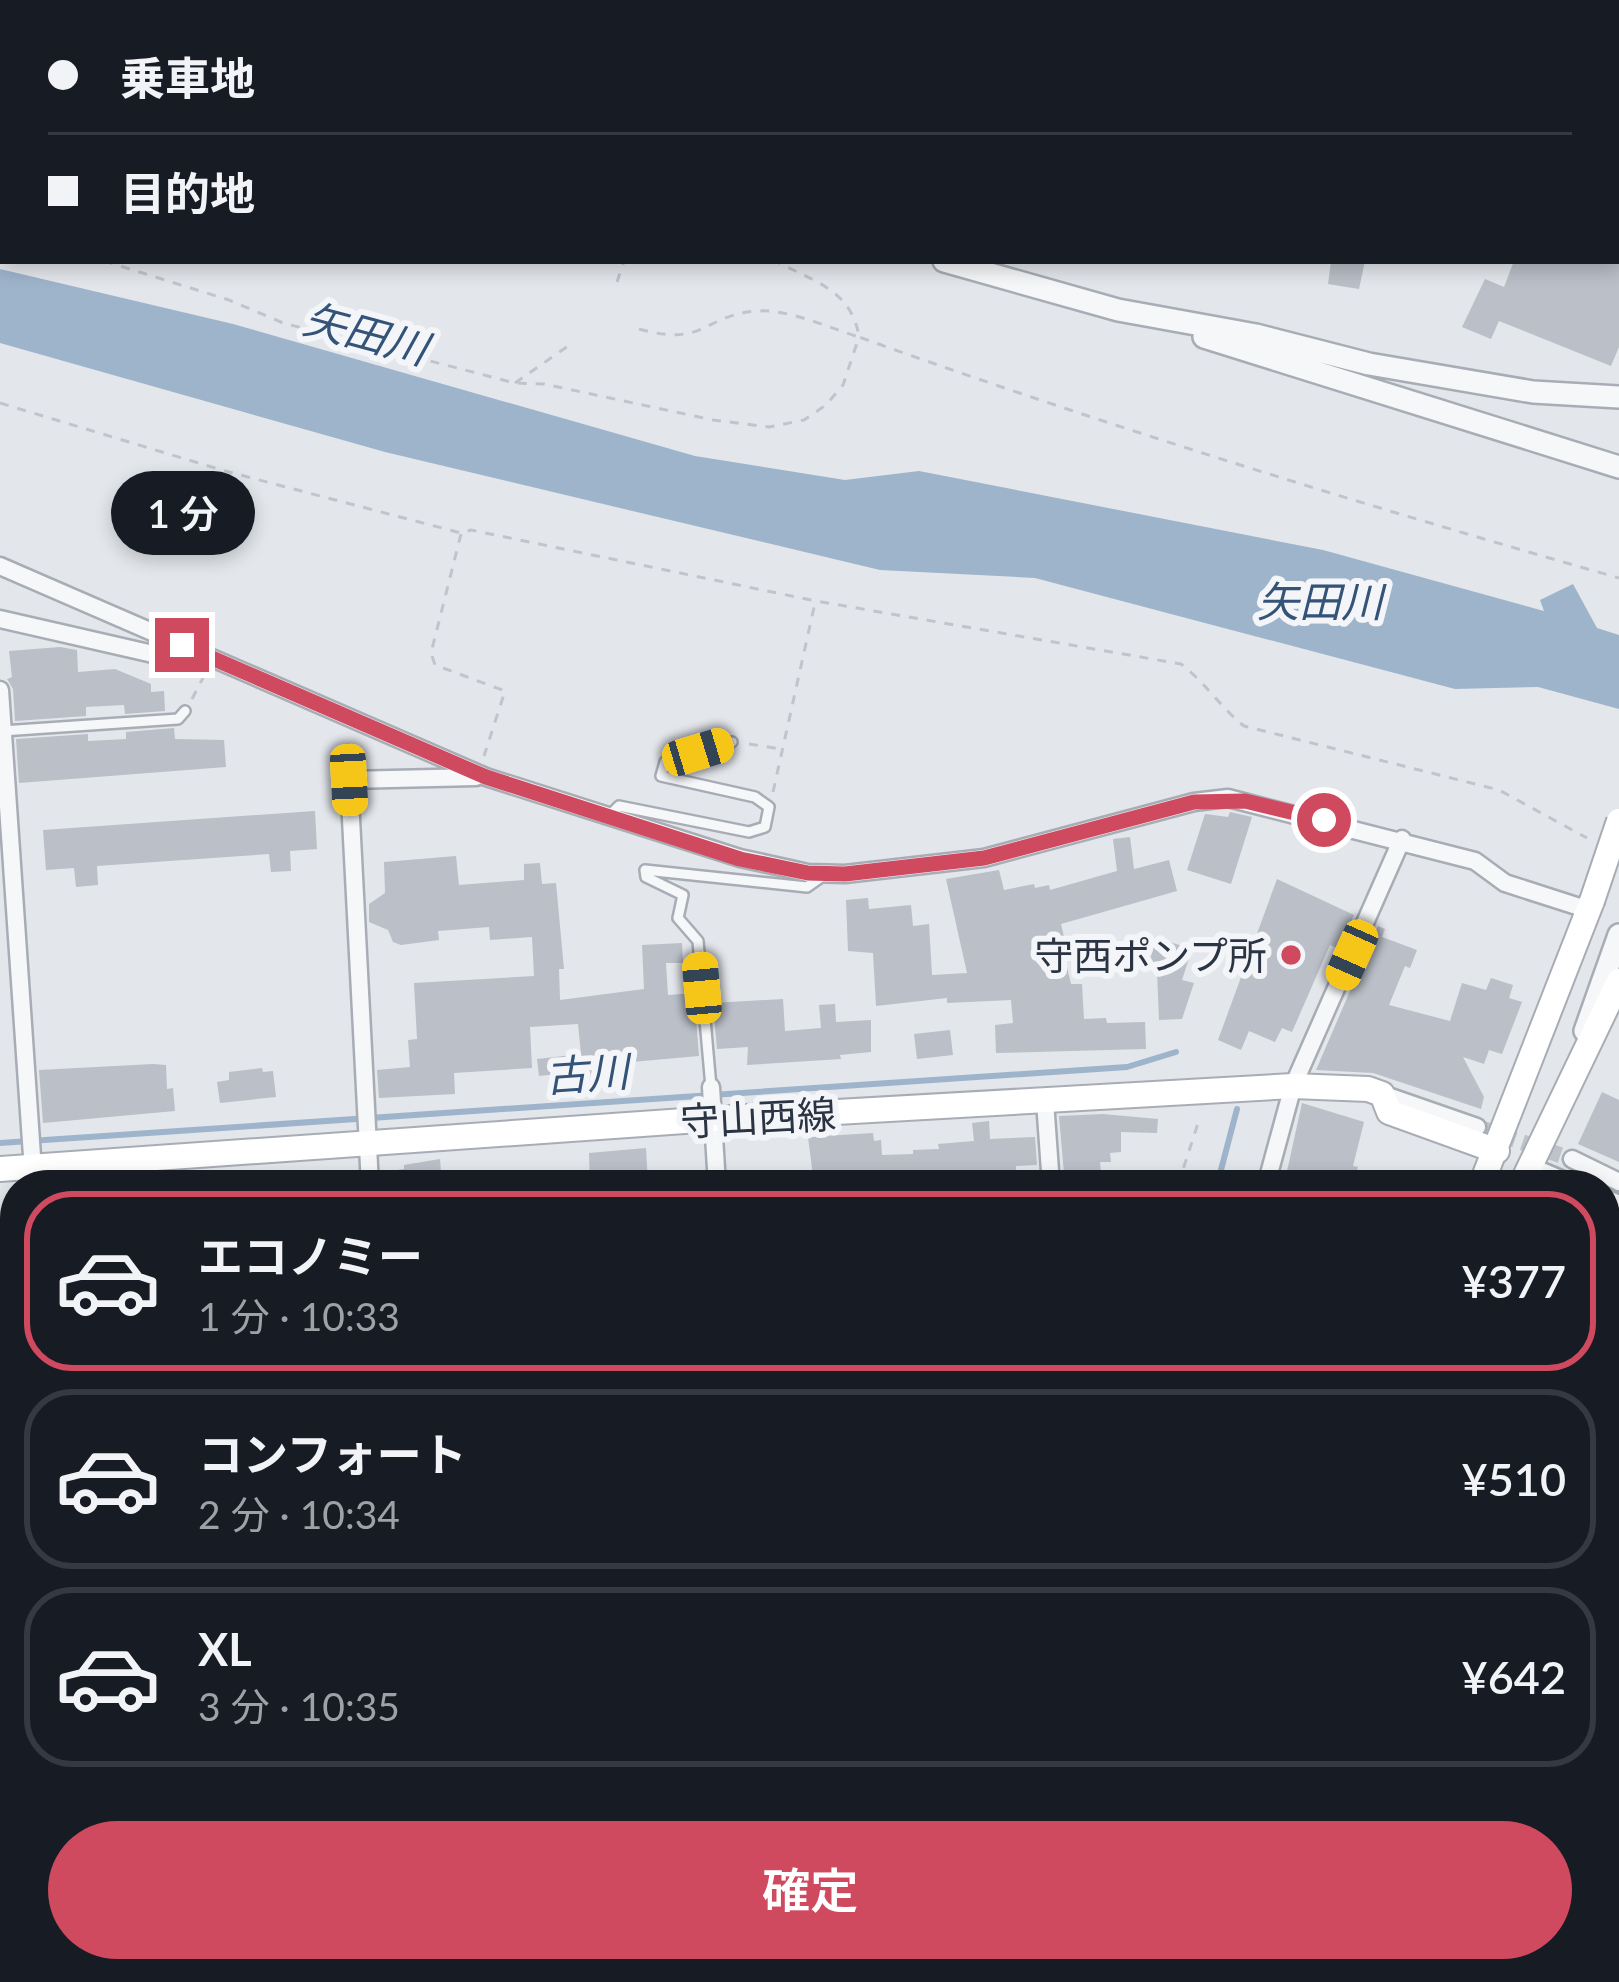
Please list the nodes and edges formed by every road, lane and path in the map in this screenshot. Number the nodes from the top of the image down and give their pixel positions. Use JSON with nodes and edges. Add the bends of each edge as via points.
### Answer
{"nodes":[{"id":1,"x":113,"y":264,"type":"edge"},
{"id":2,"x":623,"y":264,"type":"edge"},
{"id":3,"x":781,"y":264,"type":"edge"},
{"id":4,"x":955,"y":264,"type":"edge"},
{"id":5,"x":617,"y":282,"type":"dead end"},
{"id":6,"x":1118,"y":310,"type":"junction"},
{"id":7,"x":639,"y":329,"type":"dead end"},
{"id":8,"x":859,"y":337,"type":"junction"},
{"id":9,"x":568,"y":346,"type":"dead end"},
{"id":10,"x":515,"y":383,"type":"junction"},
{"id":11,"x":1619,"y":397,"type":"edge"},
{"id":12,"x":0,"y":403,"type":"edge"},
{"id":13,"x":1619,"y":467,"type":"edge"},
{"id":14,"x":461,"y":532,"type":"junction"},
{"id":15,"x":0,"y":566,"type":"edge"},
{"id":16,"x":1619,"y":578,"type":"edge"},
{"id":17,"x":816,"y":601,"type":"junction"},
{"id":18,"x":0,"y":619,"type":"edge"},
{"id":19,"x":182,"y":645,"type":"junction"},
{"id":20,"x":214,"y":659,"type":"junction"},
{"id":21,"x":0,"y":690,"type":"edge"},
{"id":22,"x":185,"y":711,"type":"joint"},
{"id":23,"x":2,"y":731,"type":"edge"},
{"id":24,"x":732,"y":742,"type":"joint"},
{"id":25,"x":488,"y":743,"type":"dead end"},
{"id":26,"x":782,"y":749,"type":"junction"},
{"id":27,"x":486,"y":777,"type":"junction"},
{"id":28,"x":770,"y":807,"type":"junction"},
{"id":29,"x":609,"y":817,"type":"junction"},
{"id":30,"x":1619,"y":821,"type":"edge"},
{"id":31,"x":1402,"y":839,"type":"junction"},
{"id":32,"x":1597,"y":841,"type":"dead end"},
{"id":33,"x":826,"y":874,"type":"junction"},
{"id":34,"x":1590,"y":905,"type":"junction"},
{"id":35,"x":1619,"y":935,"type":"edge"},
{"id":36,"x":1619,"y":982,"type":"edge"},
{"id":37,"x":1576,"y":1071,"type":"junction"},
{"id":38,"x":1293,"y":1086,"type":"junction"},
{"id":39,"x":1208,"y":1092,"type":"junction"},
{"id":40,"x":1382,"y":1094,"type":"junction"},
{"id":41,"x":1045,"y":1101,"type":"junction"},
{"id":42,"x":712,"y":1103,"type":"junction"},
{"id":43,"x":366,"y":1126,"type":"junction"},
{"id":44,"x":1477,"y":1127,"type":"tunnel mouth"},
{"id":45,"x":1497,"y":1151,"type":"junction"},
{"id":46,"x":32,"y":1159,"type":"edge"},
{"id":47,"x":1572,"y":1160,"type":"tunnel mouth"},
{"id":48,"x":0,"y":1169,"type":"edge"},
{"id":49,"x":369,"y":1170,"type":"edge"},
{"id":50,"x":716,"y":1170,"type":"edge"},
{"id":51,"x":1050,"y":1170,"type":"edge"},
{"id":52,"x":1183,"y":1170,"type":"edge"},
{"id":53,"x":1270,"y":1170,"type":"edge"},
{"id":54,"x":1488,"y":1170,"type":"edge"},
{"id":55,"x":1528,"y":1170,"type":"edge"},
{"id":56,"x":1593,"y":1170,"type":"edge"}],
"edges":[{"from":1,"to":10,"type":"path","via":[[284,323]]},
{"from":2,"to":5,"type":"path"},
{"from":3,"to":8,"type":"path","via":[[842,296]]},
{"from":4,"to":6,"type":"street"},
{"from":6,"to":11,"type":"street","via":[[1369,364],[1533,392]]},
{"from":6,"to":13,"type":"street"},
{"from":7,"to":8,"type":"path","via":[[689,336],[769,310]]},
{"from":8,"to":10,"type":"path","via":[[843,385],[826,405],[804,420],[769,427]]},
{"from":8,"to":16,"type":"path","via":[[1039,402]]},
{"from":9,"to":10,"type":"path"},
{"from":12,"to":14,"type":"path"},
{"from":14,"to":17,"type":"path"},
{"from":14,"to":25,"type":"path","via":[[431,653],[435,665],[505,691]]},
{"from":15,"to":19,"type":"street"},
{"from":17,"to":26,"type":"path"},
{"from":17,"to":32,"type":"path","via":[[1181,664],[1244,726],[1499,790]]},
{"from":18,"to":19,"type":"street","via":[[153,654]]},
{"from":19,"to":20,"type":"street"},
{"from":20,"to":22,"type":"path"},
{"from":20,"to":27,"type":"street"},
{"from":21,"to":23,"type":"street"},
{"from":22,"to":23,"type":"lane","via":[[178,719]]},
{"from":23,"to":46,"type":"street"},
{"from":24,"to":26,"type":"path"},
{"from":24,"to":28,"type":"lane","via":[[664,762],[662,776]]},
{"from":26,"to":28,"type":"path"},
{"from":27,"to":29,"type":"street"},
{"from":27,"to":43,"type":"street","via":[[349,780]]},
{"from":28,"to":29,"type":"lane","via":[[765,827],[749,832],[619,806]]},
{"from":29,"to":33,"type":"street","via":[[740,859]]},
{"from":30,"to":34,"type":"main road","bridge":true},
{"from":31,"to":33,"type":"street","via":[[1228,799],[984,858]]},
{"from":31,"to":34,"type":"street","via":[[1475,861],[1505,884]]},
{"from":31,"to":38,"type":"street"},
{"from":33,"to":42,"type":"lane","via":[[807,887],[645,870],[683,896],[678,918],[698,941]]},
{"from":34,"to":45,"type":"main road"},
{"from":35,"to":37,"type":"street"},
{"from":36,"to":37,"type":"main road"},
{"from":37,"to":55,"type":"main road"},
{"from":38,"to":39,"type":"main road","name":"守山西線"},
{"from":38,"to":40,"type":"main road","name":"守山西線"},
{"from":38,"to":53,"type":"street"},
{"from":39,"to":41,"type":"main road","name":"守山西線"},
{"from":39,"to":52,"type":"path"},
{"from":40,"to":44,"type":"street"},
{"from":40,"to":45,"type":"main road","name":"守山西線","via":[[1389,1112]]},
{"from":41,"to":42,"type":"main road","name":"守山西線"},
{"from":41,"to":51,"type":"street"},
{"from":42,"to":43,"type":"main road","name":"守山西線"},
{"from":42,"to":50,"type":"street"},
{"from":43,"to":46,"type":"main road","name":"守山西線"},
{"from":43,"to":49,"type":"street"},
{"from":45,"to":54,"type":"main road"},
{"from":46,"to":48,"type":"main road","name":"守山西線"},
{"from":47,"to":56,"type":"street"}]}
